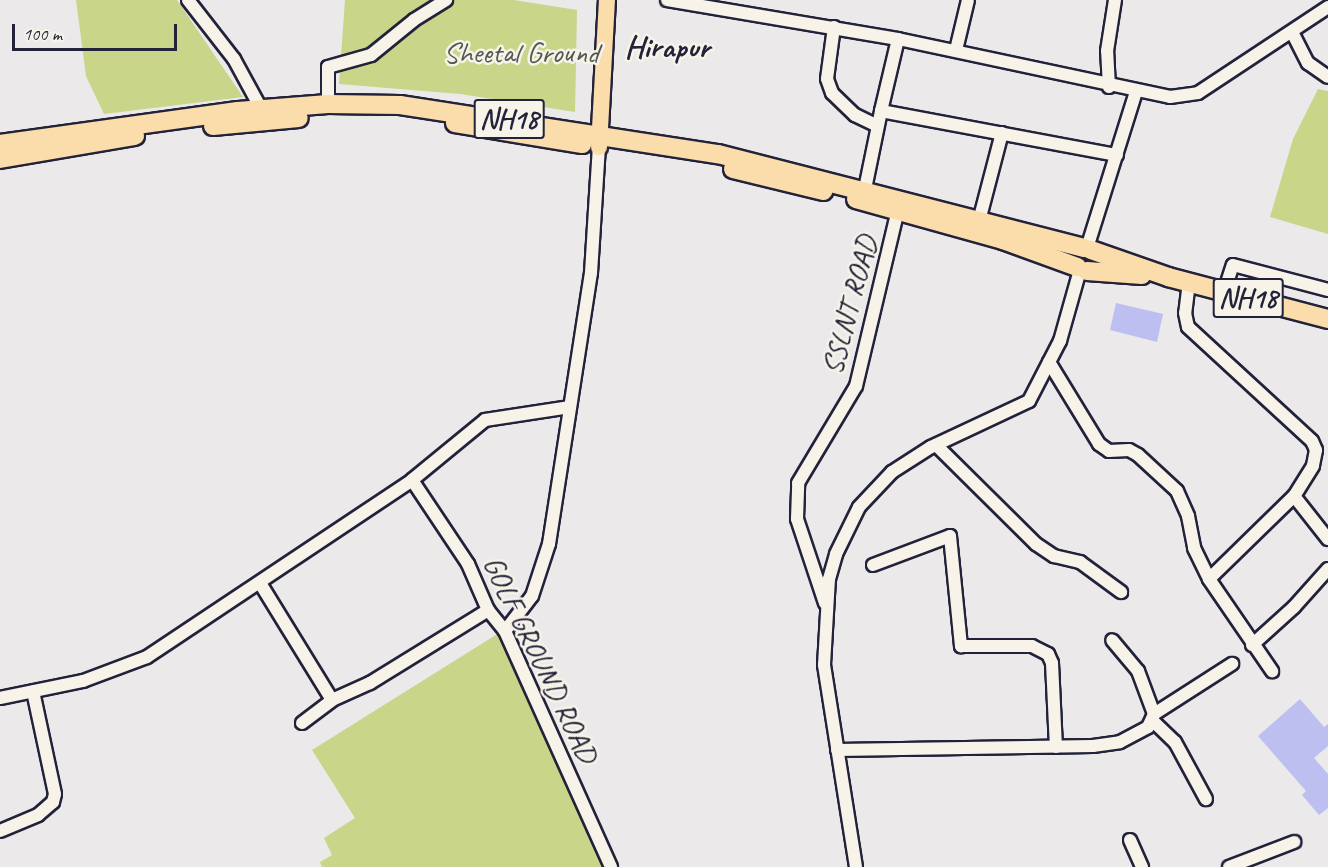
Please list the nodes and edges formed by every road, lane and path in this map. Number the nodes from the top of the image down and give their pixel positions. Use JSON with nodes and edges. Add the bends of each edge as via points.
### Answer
{"nodes":[{"id":1,"x":189,"y":0,"type":"edge"},
{"id":2,"x":446,"y":0,"type":"edge"},
{"id":3,"x":607,"y":0,"type":"edge"},
{"id":4,"x":667,"y":0,"type":"edge"},
{"id":5,"x":968,"y":0,"type":"edge"},
{"id":6,"x":1116,"y":0,"type":"edge"},
{"id":7,"x":1325,"y":5,"type":"edge"},
{"id":8,"x":834,"y":27,"type":"junction"},
{"id":9,"x":1292,"y":32,"type":"junction"},
{"id":10,"x":898,"y":39,"type":"junction"},
{"id":11,"x":956,"y":50,"type":"junction"},
{"id":12,"x":1328,"y":77,"type":"edge"},
{"id":13,"x":1108,"y":87,"type":"junction"},
{"id":14,"x":1136,"y":92,"type":"junction"},
{"id":15,"x":328,"y":104,"type":"junction"},
{"id":16,"x":881,"y":111,"type":"junction"},
{"id":17,"x":265,"y":115,"type":"junction"},
{"id":18,"x":878,"y":126,"type":"junction"},
{"id":19,"x":1002,"y":133,"type":"junction"},
{"id":20,"x":599,"y":141,"type":"junction"},
{"id":21,"x":0,"y":144,"type":"edge"},
{"id":22,"x":1117,"y":155,"type":"junction"},
{"id":23,"x":0,"y":159,"type":"edge"},
{"id":24,"x":865,"y":189,"type":"junction"},
{"id":25,"x":899,"y":205,"type":"junction"},
{"id":26,"x":979,"y":221,"type":"junction"},
{"id":27,"x":1088,"y":249,"type":"junction"},
{"id":28,"x":1082,"y":269,"type":"junction"},
{"id":29,"x":1168,"y":277,"type":"junction"},
{"id":30,"x":1189,"y":282,"type":"junction"},
{"id":31,"x":1328,"y":290,"type":"edge"},
{"id":32,"x":1224,"y":291,"type":"junction"},
{"id":33,"x":1328,"y":319,"type":"edge"},
{"id":34,"x":1049,"y":362,"type":"junction"},
{"id":35,"x":570,"y":407,"type":"junction"},
{"id":36,"x":936,"y":445,"type":"junction"},
{"id":37,"x":412,"y":480,"type":"junction"},
{"id":38,"x":1294,"y":496,"type":"junction"},
{"id":39,"x":1328,"y":539,"type":"edge"},
{"id":40,"x":873,"y":565,"type":"dead end"},
{"id":41,"x":1328,"y":569,"type":"edge"},
{"id":42,"x":1209,"y":579,"type":"junction"},
{"id":43,"x":260,"y":583,"type":"junction"},
{"id":44,"x":1120,"y":592,"type":"dead end"},
{"id":45,"x":826,"y":607,"type":"junction"},
{"id":46,"x":488,"y":610,"type":"junction"},
{"id":47,"x":505,"y":631,"type":"junction"},
{"id":48,"x":1112,"y":640,"type":"dead end"},
{"id":49,"x":1252,"y":645,"type":"junction"},
{"id":50,"x":1232,"y":664,"type":"dead end"},
{"id":51,"x":1272,"y":671,"type":"dead end"},
{"id":52,"x":33,"y":691,"type":"junction"},
{"id":53,"x":0,"y":698,"type":"edge"},
{"id":54,"x":332,"y":700,"type":"junction"},
{"id":55,"x":1153,"y":718,"type":"junction"},
{"id":56,"x":302,"y":723,"type":"dead end"},
{"id":57,"x":1056,"y":747,"type":"junction"},
{"id":58,"x":837,"y":750,"type":"junction"},
{"id":59,"x":1206,"y":799,"type":"dead end"},
{"id":60,"x":0,"y":831,"type":"edge"},
{"id":61,"x":1130,"y":840,"type":"dead end"},
{"id":62,"x":1294,"y":842,"type":"dead end"},
{"id":63,"x":1255,"y":863,"type":"edge"},
{"id":64,"x":611,"y":867,"type":"edge"},
{"id":65,"x":856,"y":867,"type":"edge"},
{"id":66,"x":1142,"y":867,"type":"edge"},
{"id":67,"x":1229,"y":867,"type":"edge"}],
"edges":[{"from":1,"to":17,"type":"street","via":[[234,58]]},
{"from":2,"to":15,"type":"street","via":[[371,55],[328,67]]},
{"from":3,"to":20,"type":"main road"},
{"from":4,"to":8,"type":"street"},
{"from":5,"to":11,"type":"street"},
{"from":6,"to":13,"type":"street","via":[[1107,51]]},
{"from":7,"to":9,"type":"street"},
{"from":8,"to":10,"type":"street"},
{"from":8,"to":18,"type":"street","via":[[827,79],[832,93],[855,115]]},
{"from":9,"to":12,"type":"street","via":[[1308,63]]},
{"from":9,"to":14,"type":"street","via":[[1198,93],[1170,97]]},
{"from":10,"to":11,"type":"street"},
{"from":10,"to":16,"type":"street"},
{"from":11,"to":13,"type":"street"},
{"from":13,"to":14,"type":"street"},
{"from":14,"to":22,"type":"street"},
{"from":15,"to":17,"type":"highway","number":"NH18"},
{"from":15,"to":20,"type":"highway","number":"NH18","via":[[432,108]]},
{"from":16,"to":18,"type":"street"},
{"from":16,"to":19,"type":"street"},
{"from":17,"to":20,"type":"highway","number":"NH18","via":[[417,118]]},
{"from":17,"to":21,"type":"highway","number":"NH18"},
{"from":17,"to":23,"type":"highway","number":"NH18"},
{"from":18,"to":24,"type":"street"},
{"from":19,"to":22,"type":"street"},
{"from":19,"to":26,"type":"street"},
{"from":20,"to":24,"type":"highway","number":"NH18","via":[[718,153]]},
{"from":20,"to":25,"type":"highway","number":"NH18"},
{"from":20,"to":35,"type":"street","via":[[591,273]]},
{"from":22,"to":27,"type":"street"},
{"from":24,"to":25,"type":"highway","number":"NH18"},
{"from":25,"to":26,"type":"highway","number":"NH18"},
{"from":25,"to":28,"type":"highway","number":"NH18"},
{"from":25,"to":45,"type":"street","name":"SSLNT ROAD","via":[[856,386],[798,483],[797,519]]},
{"from":26,"to":27,"type":"highway","number":"NH18"},
{"from":27,"to":28,"type":"highway","via":[[1074,258]]},
{"from":27,"to":29,"type":"highway","number":"NH18"},
{"from":28,"to":29,"type":"highway","number":"NH18"},
{"from":28,"to":34,"type":"street","via":[[1060,341]]},
{"from":29,"to":30,"type":"highway","number":"NH18"},
{"from":30,"to":32,"type":"highway","number":"NH18"},
{"from":30,"to":38,"type":"street","via":[[1185,313],[1188,327],[1312,441],[1316,450],[1313,466]]},
{"from":31,"to":32,"type":"street","via":[[1233,265]]},
{"from":32,"to":33,"type":"highway","number":"NH18"},
{"from":34,"to":36,"type":"street","via":[[1029,401]]},
{"from":34,"to":42,"type":"street","via":[[1099,444],[1109,451],[1129,450],[1138,455],[1177,491],[1188,516],[1194,548]]},
{"from":35,"to":37,"type":"street","via":[[485,420]]},
{"from":35,"to":47,"type":"street","via":[[549,544],[532,597]]},
{"from":36,"to":44,"type":"street","via":[[1036,544],[1054,556],[1080,562]]},
{"from":36,"to":45,"type":"street","via":[[892,472],[859,507],[836,554]]},
{"from":37,"to":43,"type":"street"},
{"from":37,"to":46,"type":"street","name":"GOLF GROUND ROAD","via":[[468,564]]},
{"from":38,"to":39,"type":"street"},
{"from":38,"to":42,"type":"street"},
{"from":40,"to":57,"type":"street","via":[[950,536],[961,646],[1032,646],[1048,654],[1052,663]]},
{"from":41,"to":49,"type":"street","via":[[1294,608]]},
{"from":42,"to":49,"type":"street"},
{"from":43,"to":52,"type":"street","via":[[147,657],[82,681]]},
{"from":43,"to":54,"type":"street"},
{"from":45,"to":58,"type":"street","via":[[824,665]]},
{"from":46,"to":47,"type":"street","name":"GOLF GROUND ROAD"},
{"from":46,"to":54,"type":"street","via":[[370,683]]},
{"from":47,"to":64,"type":"street","name":"GOLF GROUND ROAD"},
{"from":48,"to":55,"type":"street","via":[[1138,671]]},
{"from":49,"to":51,"type":"street"},
{"from":50,"to":55,"type":"street"},
{"from":52,"to":53,"type":"street"},
{"from":52,"to":60,"type":"street","via":[[55,794],[53,802],[38,815]]},
{"from":54,"to":56,"type":"street"},
{"from":55,"to":57,"type":"street","via":[[1120,742]]},
{"from":55,"to":59,"type":"street","via":[[1175,742]]},
{"from":57,"to":58,"type":"street"},
{"from":58,"to":65,"type":"street"},
{"from":61,"to":66,"type":"street"},
{"from":62,"to":63,"type":"street"},
{"from":63,"to":67,"type":"street"}]}
